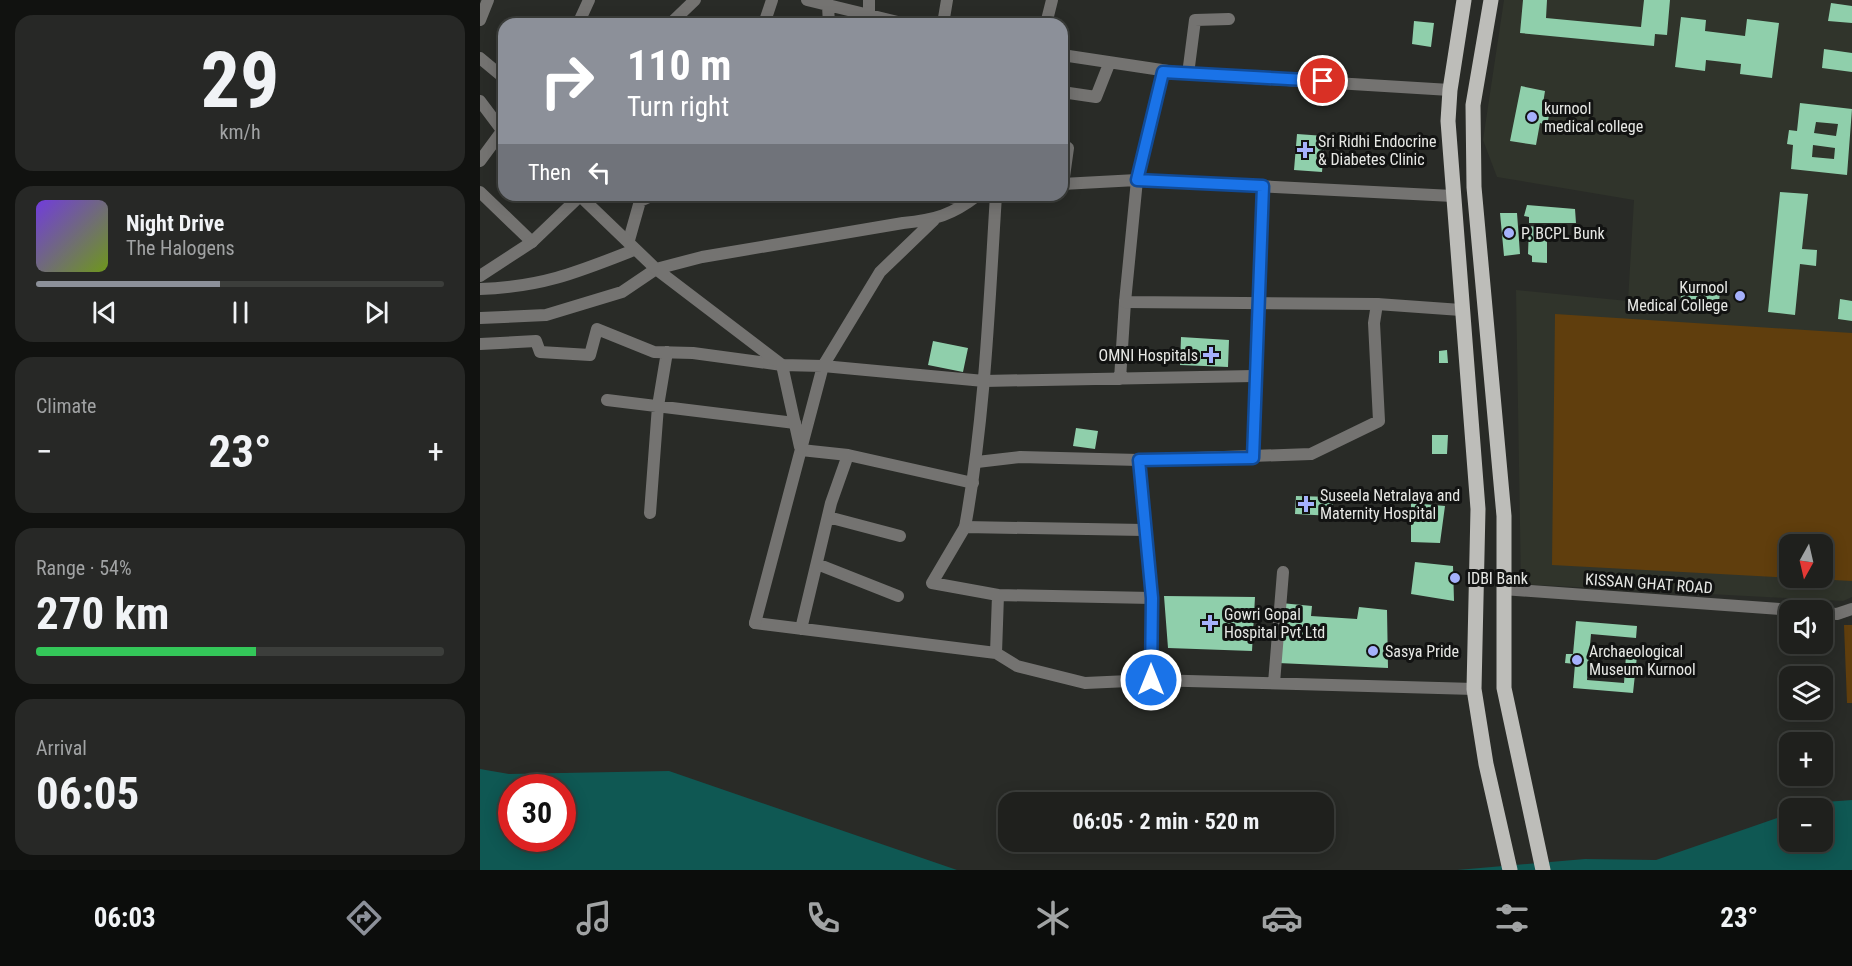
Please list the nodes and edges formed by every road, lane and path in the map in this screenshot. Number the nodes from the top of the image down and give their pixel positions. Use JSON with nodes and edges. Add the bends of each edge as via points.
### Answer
{"nodes":[{"id":1,"x":488,"y":0,"type":"edge"},
{"id":2,"x":589,"y":0,"type":"edge"},
{"id":3,"x":695,"y":0,"type":"edge"},
{"id":4,"x":772,"y":0,"type":"edge"},
{"id":5,"x":808,"y":0,"type":"edge"},
{"id":6,"x":869,"y":0,"type":"edge"},
{"id":7,"x":947,"y":0,"type":"edge"},
{"id":8,"x":1052,"y":0,"type":"edge"},
{"id":9,"x":1464,"y":0,"type":"edge"},
{"id":10,"x":1491,"y":0,"type":"edge"},
{"id":11,"x":828,"y":6,"type":"junction"},
{"id":12,"x":869,"y":17,"type":"junction"},
{"id":13,"x":581,"y":18,"type":"edge"},
{"id":14,"x":676,"y":18,"type":"edge"},
{"id":15,"x":766,"y":18,"type":"edge"},
{"id":16,"x":829,"y":18,"type":"edge"},
{"id":17,"x":874,"y":18,"type":"edge"},
{"id":18,"x":944,"y":18,"type":"edge"},
{"id":19,"x":1048,"y":18,"type":"edge"},
{"id":20,"x":1229,"y":19,"type":"dead end"},
{"id":21,"x":480,"y":20,"type":"edge"},
{"id":22,"x":1068,"y":56,"type":"edge"},
{"id":23,"x":480,"y":58,"type":"edge"},
{"id":24,"x":1109,"y":64,"type":"junction"},
{"id":25,"x":1163,"y":72,"type":"junction"},
{"id":26,"x":498,"y":73,"type":"edge"},
{"id":27,"x":1188,"y":74,"type":"junction"},
{"id":28,"x":1450,"y":90,"type":"junction"},
{"id":29,"x":1068,"y":93,"type":"edge"},
{"id":30,"x":480,"y":101,"type":"edge"},
{"id":31,"x":498,"y":125,"type":"edge"},
{"id":32,"x":498,"y":138,"type":"edge"},
{"id":33,"x":480,"y":161,"type":"edge"},
{"id":34,"x":1137,"y":180,"type":"junction"},
{"id":35,"x":1068,"y":184,"type":"edge"},
{"id":36,"x":1263,"y":186,"type":"junction"},
{"id":37,"x":480,"y":192,"type":"edge"},
{"id":38,"x":1474,"y":195,"type":"junction"},
{"id":39,"x":1453,"y":196,"type":"junction"},
{"id":40,"x":573,"y":201,"type":"edge"},
{"id":41,"x":585,"y":201,"type":"edge"},
{"id":42,"x":640,"y":201,"type":"edge"},
{"id":43,"x":962,"y":201,"type":"edge"},
{"id":44,"x":996,"y":201,"type":"edge"},
{"id":45,"x":934,"y":220,"type":"junction"},
{"id":46,"x":532,"y":242,"type":"junction"},
{"id":47,"x":631,"y":245,"type":"junction"},
{"id":48,"x":656,"y":269,"type":"junction"},
{"id":49,"x":480,"y":276,"type":"edge"},
{"id":50,"x":480,"y":289,"type":"edge"},
{"id":51,"x":1125,"y":302,"type":"junction"},
{"id":52,"x":1257,"y":304,"type":"junction"},
{"id":53,"x":1377,"y":304,"type":"junction"},
{"id":54,"x":1461,"y":310,"type":"junction"},
{"id":55,"x":480,"y":318,"type":"edge"},
{"id":56,"x":480,"y":344,"type":"edge"},
{"id":57,"x":666,"y":352,"type":"junction"},
{"id":58,"x":782,"y":365,"type":"junction"},
{"id":59,"x":823,"y":366,"type":"junction"},
{"id":60,"x":1254,"y":376,"type":"junction"},
{"id":61,"x":1120,"y":379,"type":"junction"},
{"id":62,"x":984,"y":381,"type":"junction"},
{"id":63,"x":607,"y":400,"type":"dead end"},
{"id":64,"x":658,"y":406,"type":"junction"},
{"id":65,"x":795,"y":423,"type":"junction"},
{"id":66,"x":801,"y":450,"type":"junction"},
{"id":67,"x":848,"y":455,"type":"junction"},
{"id":68,"x":1253,"y":458,"type":"junction"},
{"id":69,"x":1139,"y":460,"type":"junction"},
{"id":70,"x":976,"y":462,"type":"junction"},
{"id":71,"x":973,"y":483,"type":"junction"},
{"id":72,"x":650,"y":513,"type":"dead end"},
{"id":73,"x":828,"y":517,"type":"junction"},
{"id":74,"x":965,"y":527,"type":"junction"},
{"id":75,"x":1144,"y":530,"type":"junction"},
{"id":76,"x":900,"y":536,"type":"dead end"},
{"id":77,"x":817,"y":564,"type":"junction"},
{"id":78,"x":1283,"y":572,"type":"dead end"},
{"id":79,"x":1503,"y":589,"type":"junction"},
{"id":80,"x":998,"y":595,"type":"junction"},
{"id":81,"x":898,"y":596,"type":"dead end"},
{"id":82,"x":1152,"y":598,"type":"junction"},
{"id":83,"x":1779,"y":609,"type":"edge"},
{"id":84,"x":1852,"y":609,"type":"edge"},
{"id":85,"x":1833,"y":614,"type":"edge"},
{"id":86,"x":1474,"y":621,"type":"junction"},
{"id":87,"x":1502,"y":621,"type":"junction"},
{"id":88,"x":801,"y":629,"type":"junction"},
{"id":89,"x":996,"y":653,"type":"junction"},
{"id":90,"x":1151,"y":680,"type":"junction"},
{"id":91,"x":1275,"y":683,"type":"junction"},
{"id":92,"x":1474,"y":688,"type":"junction"},
{"id":93,"x":1510,"y":870,"type":"edge"},
{"id":94,"x":1543,"y":870,"type":"edge"}],
"edges":[{"from":1,"to":21,"type":"street"},
{"from":2,"to":13,"type":"street"},
{"from":3,"to":14,"type":"street"},
{"from":4,"to":15,"type":"street"},
{"from":5,"to":11,"type":"street"},
{"from":6,"to":12,"type":"street"},
{"from":7,"to":18,"type":"street"},
{"from":8,"to":19,"type":"street"},
{"from":9,"to":28,"type":"main road"},
{"from":10,"to":38,"type":"main road","via":[[1473,105]]},
{"from":11,"to":12,"type":"street"},
{"from":11,"to":16,"type":"street"},
{"from":12,"to":17,"type":"street"},
{"from":20,"to":27,"type":"street","via":[[1195,20]]},
{"from":22,"to":24,"type":"street"},
{"from":23,"to":26,"type":"street"},
{"from":24,"to":25,"type":"street"},
{"from":24,"to":29,"type":"street","via":[[1096,97]]},
{"from":25,"to":27,"type":"street"},
{"from":25,"to":34,"type":"street"},
{"from":27,"to":28,"type":"street"},
{"from":28,"to":39,"type":"main road"},
{"from":30,"to":31,"type":"street"},
{"from":32,"to":33,"type":"street"},
{"from":34,"to":35,"type":"street"},
{"from":34,"to":36,"type":"street"},
{"from":34,"to":51,"type":"street"},
{"from":36,"to":39,"type":"street"},
{"from":36,"to":52,"type":"street"},
{"from":37,"to":46,"type":"street"},
{"from":38,"to":39,"type":"main road"},
{"from":38,"to":79,"type":"main road","via":[[1504,516]]},
{"from":39,"to":54,"type":"main road"},
{"from":40,"to":46,"type":"street"},
{"from":41,"to":47,"type":"street"},
{"from":42,"to":47,"type":"street"},
{"from":43,"to":45,"type":"street"},
{"from":44,"to":62,"type":"street"},
{"from":45,"to":48,"type":"street","via":[[702,257]]},
{"from":45,"to":59,"type":"street","via":[[880,273]]},
{"from":46,"to":49,"type":"street"},
{"from":47,"to":48,"type":"street"},
{"from":47,"to":50,"type":"street","via":[[560,278],[513,288]]},
{"from":48,"to":55,"type":"street","via":[[622,292],[546,315]]},
{"from":48,"to":58,"type":"street"},
{"from":51,"to":52,"type":"street"},
{"from":51,"to":61,"type":"street"},
{"from":52,"to":53,"type":"street"},
{"from":52,"to":60,"type":"street"},
{"from":53,"to":54,"type":"street"},
{"from":53,"to":68,"type":"street","via":[[1374,323],[1379,421],[1311,454]]},
{"from":54,"to":86,"type":"main road","via":[[1478,509]]},
{"from":56,"to":57,"type":"street","via":[[536,341],[540,352],[590,355],[597,329],[654,352]]},
{"from":57,"to":58,"type":"street"},
{"from":57,"to":64,"type":"street"},
{"from":58,"to":59,"type":"street"},
{"from":58,"to":65,"type":"street"},
{"from":59,"to":62,"type":"street"},
{"from":59,"to":66,"type":"street"},
{"from":60,"to":61,"type":"street"},
{"from":60,"to":68,"type":"street"},
{"from":61,"to":62,"type":"street"},
{"from":62,"to":70,"type":"street"},
{"from":63,"to":64,"type":"street"},
{"from":64,"to":65,"type":"street"},
{"from":64,"to":72,"type":"street"},
{"from":65,"to":66,"type":"street"},
{"from":66,"to":67,"type":"street"},
{"from":66,"to":88,"type":"street","via":[[754,623]]},
{"from":67,"to":71,"type":"street"},
{"from":67,"to":73,"type":"street"},
{"from":68,"to":69,"type":"street"},
{"from":69,"to":70,"type":"street","via":[[1020,457]]},
{"from":69,"to":75,"type":"street"},
{"from":70,"to":71,"type":"street"},
{"from":71,"to":74,"type":"street"},
{"from":73,"to":76,"type":"street"},
{"from":73,"to":77,"type":"street"},
{"from":74,"to":75,"type":"street"},
{"from":74,"to":80,"type":"street","via":[[932,583]]},
{"from":75,"to":82,"type":"street"},
{"from":77,"to":81,"type":"street"},
{"from":77,"to":88,"type":"street"},
{"from":78,"to":91,"type":"street"},
{"from":79,"to":83,"type":"street","name":"KISSAN GHAT ROAD"},
{"from":79,"to":87,"type":"main road"},
{"from":80,"to":82,"type":"street"},
{"from":80,"to":89,"type":"street"},
{"from":82,"to":90,"type":"street"},
{"from":84,"to":85,"type":"street"},
{"from":86,"to":87,"type":"main road"},
{"from":86,"to":92,"type":"main road"},
{"from":87,"to":94,"type":"main road","via":[[1504,688]]},
{"from":88,"to":89,"type":"street"},
{"from":89,"to":90,"type":"street","via":[[1017,666],[1085,683]]},
{"from":90,"to":91,"type":"street"},
{"from":91,"to":92,"type":"street"},
{"from":92,"to":93,"type":"main road"}]}
